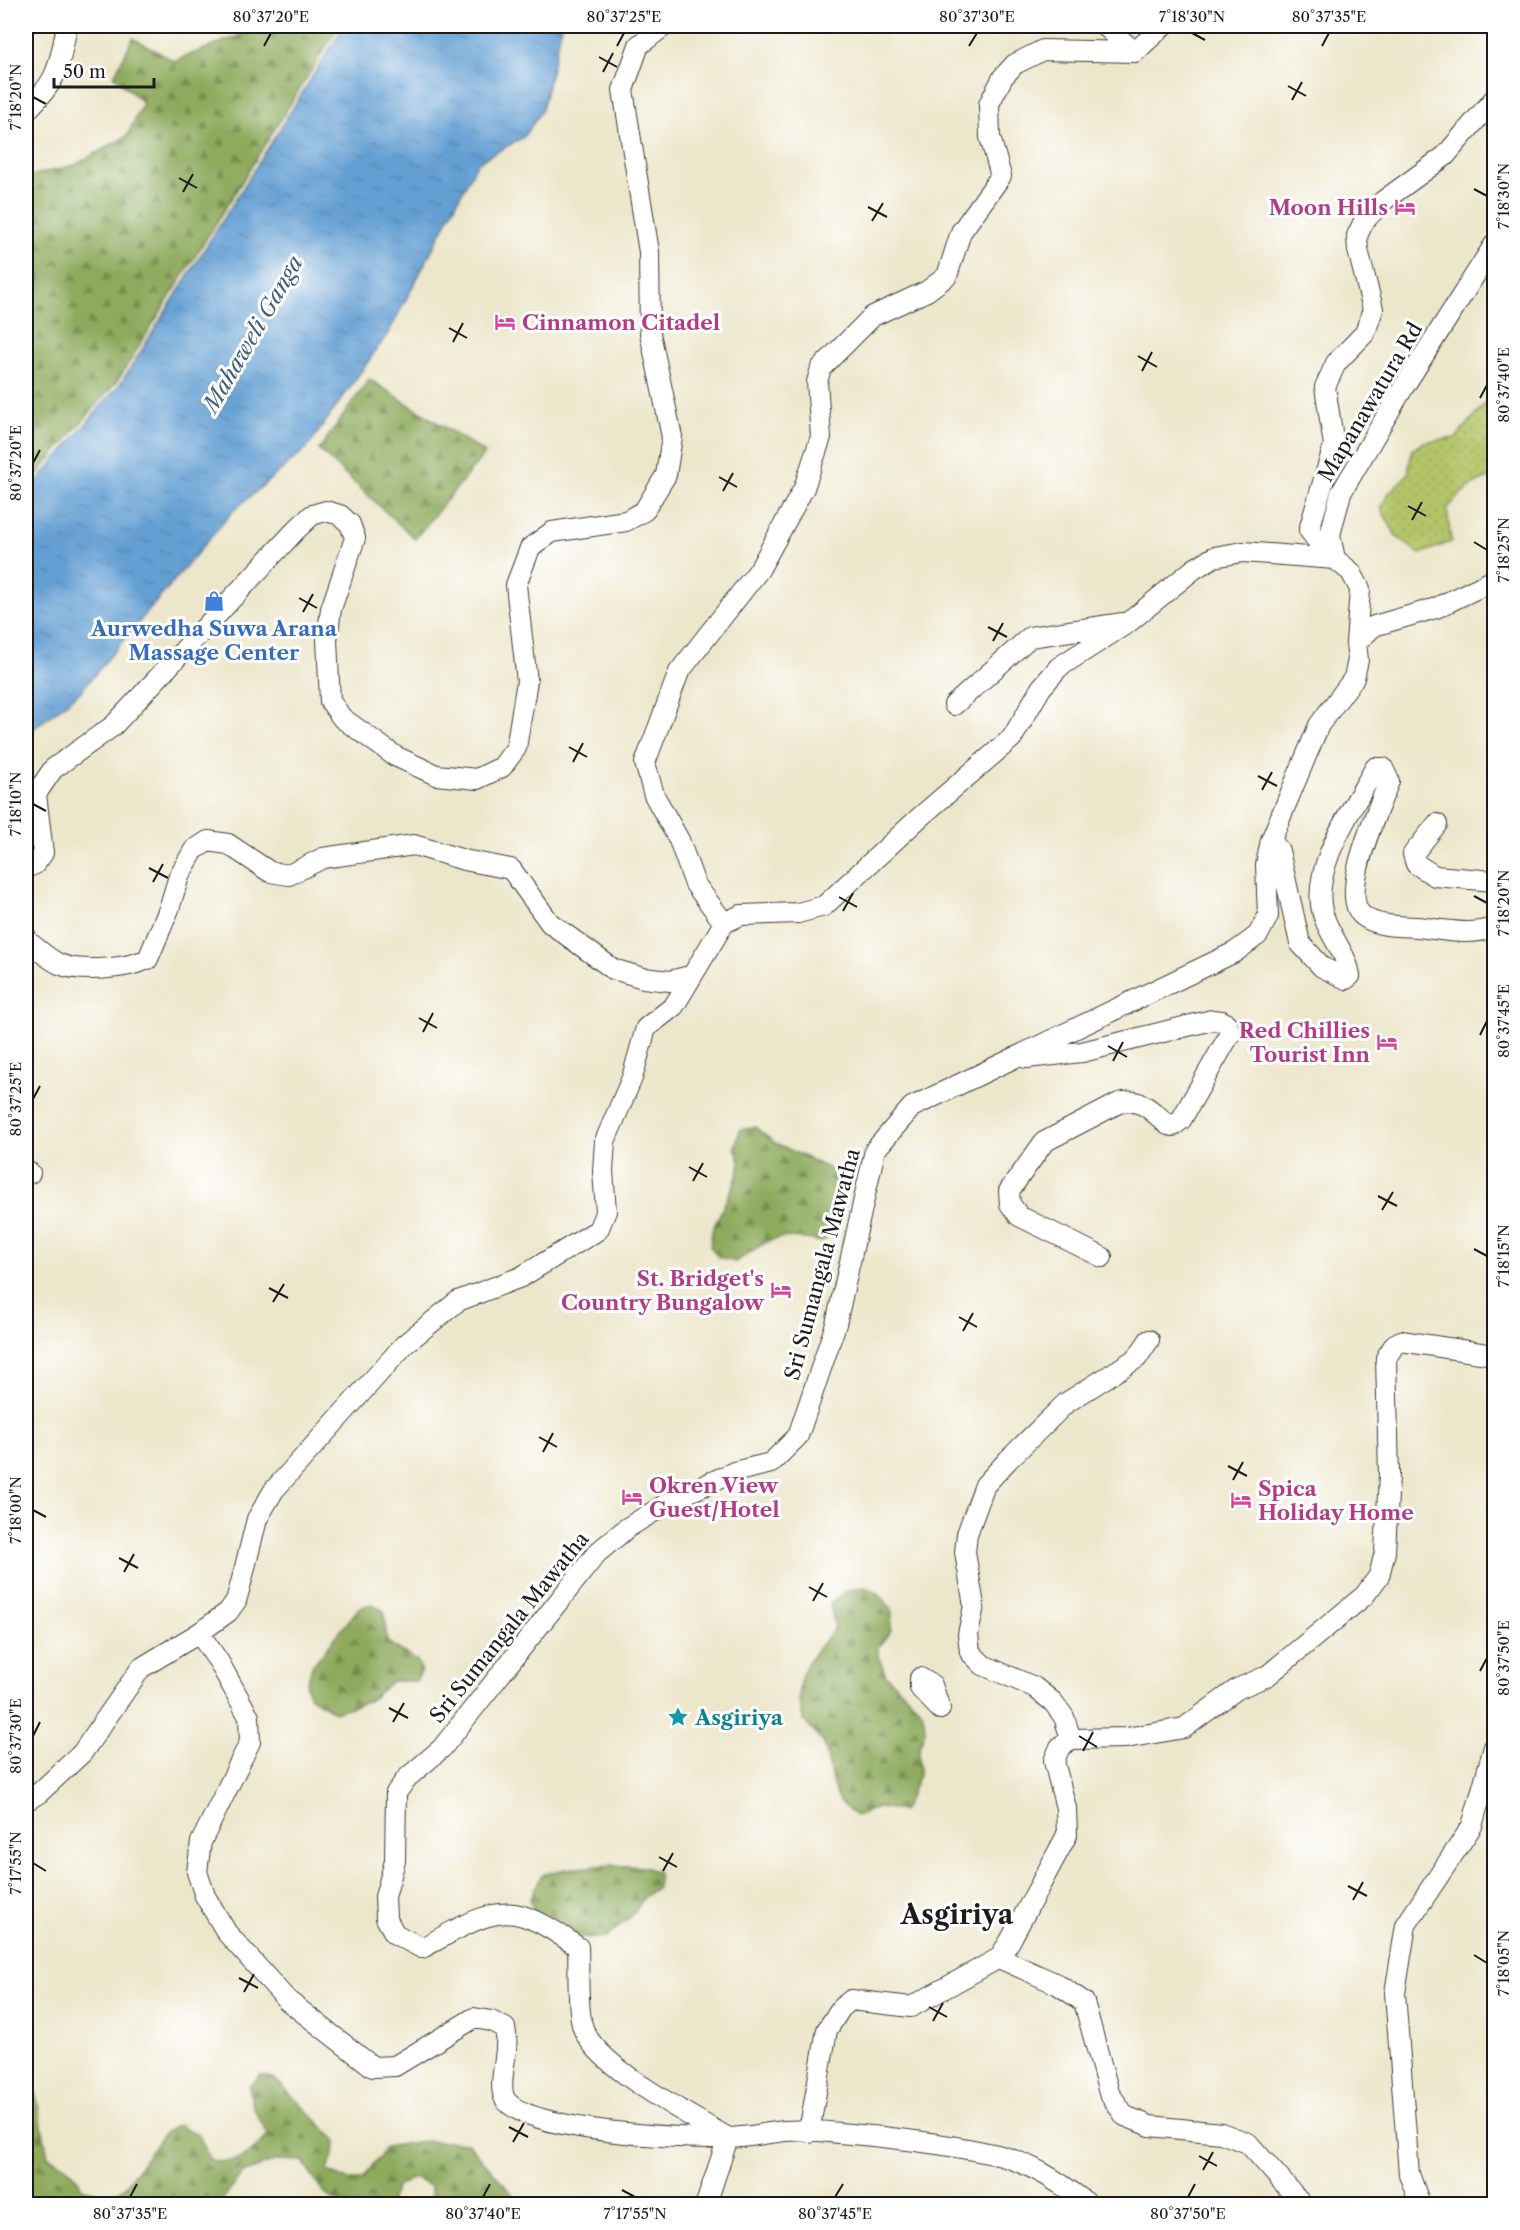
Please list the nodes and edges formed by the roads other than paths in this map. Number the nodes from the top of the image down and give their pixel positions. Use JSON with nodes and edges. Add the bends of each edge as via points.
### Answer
{"nodes":[{"id":1,"x":67,"y":26,"type":"edge"},
{"id":2,"x":664,"y":26,"type":"edge"},
{"id":3,"x":1105,"y":26,"type":"edge"},
{"id":4,"x":1162,"y":26,"type":"edge"},
{"id":5,"x":1135,"y":51,"type":"junction"},
{"id":6,"x":1494,"y":99,"type":"edge"},
{"id":7,"x":26,"y":111,"type":"edge"},
{"id":8,"x":1494,"y":245,"type":"edge"},
{"id":9,"x":1335,"y":559,"type":"junction"},
{"id":10,"x":1494,"y":566,"type":"edge"},
{"id":11,"x":1487,"y":583,"type":"edge"},
{"id":12,"x":1129,"y":622,"type":"junction"},
{"id":13,"x":1356,"y":643,"type":"junction"},
{"id":14,"x":954,"y":705,"type":"dead end"},
{"id":15,"x":1437,"y":824,"type":"dead end"},
{"id":16,"x":1270,"y":840,"type":"junction"},
{"id":17,"x":26,"y":868,"type":"edge"},
{"id":18,"x":1494,"y":881,"type":"edge"},
{"id":19,"x":724,"y":922,"type":"junction"},
{"id":20,"x":1494,"y":927,"type":"edge"},
{"id":21,"x":26,"y":937,"type":"edge"},
{"id":22,"x":690,"y":976,"type":"junction"},
{"id":23,"x":1012,"y":1059,"type":"junction"},
{"id":24,"x":1102,"y":1257,"type":"dead end"},
{"id":25,"x":1149,"y":1340,"type":"dead end"},
{"id":26,"x":1494,"y":1355,"type":"edge"},
{"id":27,"x":199,"y":1634,"type":"junction"},
{"id":28,"x":1071,"y":1739,"type":"junction"},
{"id":29,"x":1494,"y":1747,"type":"edge"},
{"id":30,"x":30,"y":1794,"type":"edge"},
{"id":31,"x":999,"y":1958,"type":"junction"},
{"id":32,"x":809,"y":2132,"type":"junction"},
{"id":33,"x":729,"y":2138,"type":"junction"},
{"id":34,"x":706,"y":2205,"type":"edge"},
{"id":35,"x":1088,"y":2205,"type":"edge"},
{"id":36,"x":1302,"y":2205,"type":"edge"},
{"id":37,"x":1420,"y":2205,"type":"edge"}],
"edges":[{"from":1,"to":7,"type":"street","via":[[58,73]]},
{"from":2,"to":17,"type":"street","via":[[639,45],[623,90],[649,252],[650,333],[672,437],[666,475],[644,511],[626,521],[552,532],[530,548],[516,585],[527,681],[516,748],[502,767],[477,779],[436,775],[395,756],[342,718],[330,701],[327,640],[331,609],[355,538],[350,524],[340,514],[326,511],[312,515],[296,530],[113,726],[53,769],[36,794],[43,854]]},
{"from":3,"to":5,"type":"street"},
{"from":4,"to":5,"type":"street"},
{"from":5,"to":19,"type":"street","via":[[1042,50],[1015,64],[989,104],[990,137],[1001,176],[961,232],[947,276],[927,291],[873,316],[821,368],[817,382],[821,437],[804,488],[759,570],[679,672],[645,763],[654,795],[679,840],[695,884]]},
{"from":6,"to":9,"type":"street","via":[[1445,156],[1383,201],[1364,221],[1358,236],[1373,309],[1365,333],[1336,363],[1325,387],[1334,445],[1309,530]]},
{"from":8,"to":9,"type":"street","name":"Mapanawatura Rd","via":[[1341,493],[1330,535]]},
{"from":9,"to":12,"type":"street","via":[[1243,552],[1214,557]]},
{"from":9,"to":13,"type":"street","via":[[1351,572],[1360,589]]},
{"from":10,"to":11,"type":"street","via":[[1488,572]]},
{"from":11,"to":13,"type":"street","via":[[1436,608],[1374,626]]},
{"from":12,"to":14,"type":"street","via":[[1030,637]]},
{"from":12,"to":19,"type":"street","via":[[1059,667],[1041,688],[1012,738],[920,816],[824,906],[798,913],[741,915]]},
{"from":13,"to":16,"type":"street","name":"Sri Sumangala Mawatha","via":[[1354,678],[1319,725]]},
{"from":15,"to":18,"type":"street","via":[[1413,854],[1416,864],[1435,876]]},
{"from":16,"to":20,"type":"street","via":[[1279,851],[1300,943],[1322,968],[1347,979],[1348,965],[1323,916],[1321,884],[1331,848],[1375,768],[1383,768],[1389,781],[1358,866],[1354,889],[1357,908],[1363,916],[1382,924],[1464,931]]},
{"from":16,"to":23,"type":"street","name":"Sri Sumangala Mawatha","via":[[1266,865],[1268,916],[1258,935],[1235,952]]},
{"from":19,"to":22,"type":"street"},
{"from":21,"to":22,"type":"street","via":[[59,964],[102,969],[132,966],[148,959],[170,909],[178,876],[194,850],[208,841],[228,844],[270,872],[289,875],[323,858],[414,845],[511,869],[550,923],[613,969],[670,981]]},
{"from":22,"to":27,"type":"street","via":[[674,1006],[646,1028],[632,1078],[605,1141],[606,1211],[598,1230],[521,1278],[458,1301],[405,1344],[274,1490],[257,1519],[236,1601]]},
{"from":23,"to":24,"type":"street","via":[[1082,1052],[1212,1020],[1228,1025],[1230,1034],[1181,1119],[1173,1126],[1141,1102],[1119,1103],[1044,1142],[1009,1191],[1010,1204],[1019,1216]]},
{"from":23,"to":33,"type":"street","name":"Sri Sumangala Mawatha","via":[[912,1107],[875,1150],[836,1324],[798,1436],[771,1463],[734,1472],[674,1498],[597,1553],[442,1748],[407,1778],[396,1793],[395,1861],[385,1897],[386,1918],[395,1934],[422,1948],[486,1917],[514,1914],[551,1929],[578,1947],[582,2025],[591,2045],[608,2063]]},
{"from":25,"to":28,"type":"street","via":[[1137,1358],[1066,1403],[1008,1460],[985,1485],[967,1534],[965,1552],[974,1606],[968,1634],[970,1652],[983,1665],[1034,1687],[1053,1702],[1064,1717]]},
{"from":26,"to":28,"type":"street","via":[[1401,1341],[1386,1358],[1389,1475],[1385,1552],[1379,1576],[1364,1596],[1267,1676],[1238,1689],[1184,1728],[1126,1738]]},
{"from":27,"to":30,"type":"street","via":[[141,1668],[82,1753]]},
{"from":27,"to":33,"type":"street","via":[[249,1716],[250,1742],[201,1842],[197,1872],[205,1896],[227,1933],[287,2000],[374,2067],[395,2066],[474,2018],[491,2021],[504,2028],[508,2043],[501,2086],[506,2101],[526,2113],[552,2122],[656,2137]]},
{"from":28,"to":31,"type":"street","via":[[1060,1747],[1054,1761],[1066,1809],[1067,1835]]},
{"from":29,"to":37,"type":"street","via":[[1472,1826],[1406,1925],[1395,1993],[1408,2174]]},
{"from":31,"to":32,"type":"street","via":[[911,2007],[851,2000],[841,2008],[826,2030]]},
{"from":31,"to":36,"type":"street","via":[[1057,1984],[1084,2002],[1109,2093],[1125,2116],[1150,2126],[1221,2133],[1248,2143]]},
{"from":32,"to":33,"type":"street"},
{"from":32,"to":35,"type":"street","via":[[991,2153],[1050,2175]]},
{"from":33,"to":34,"type":"street"}]}
